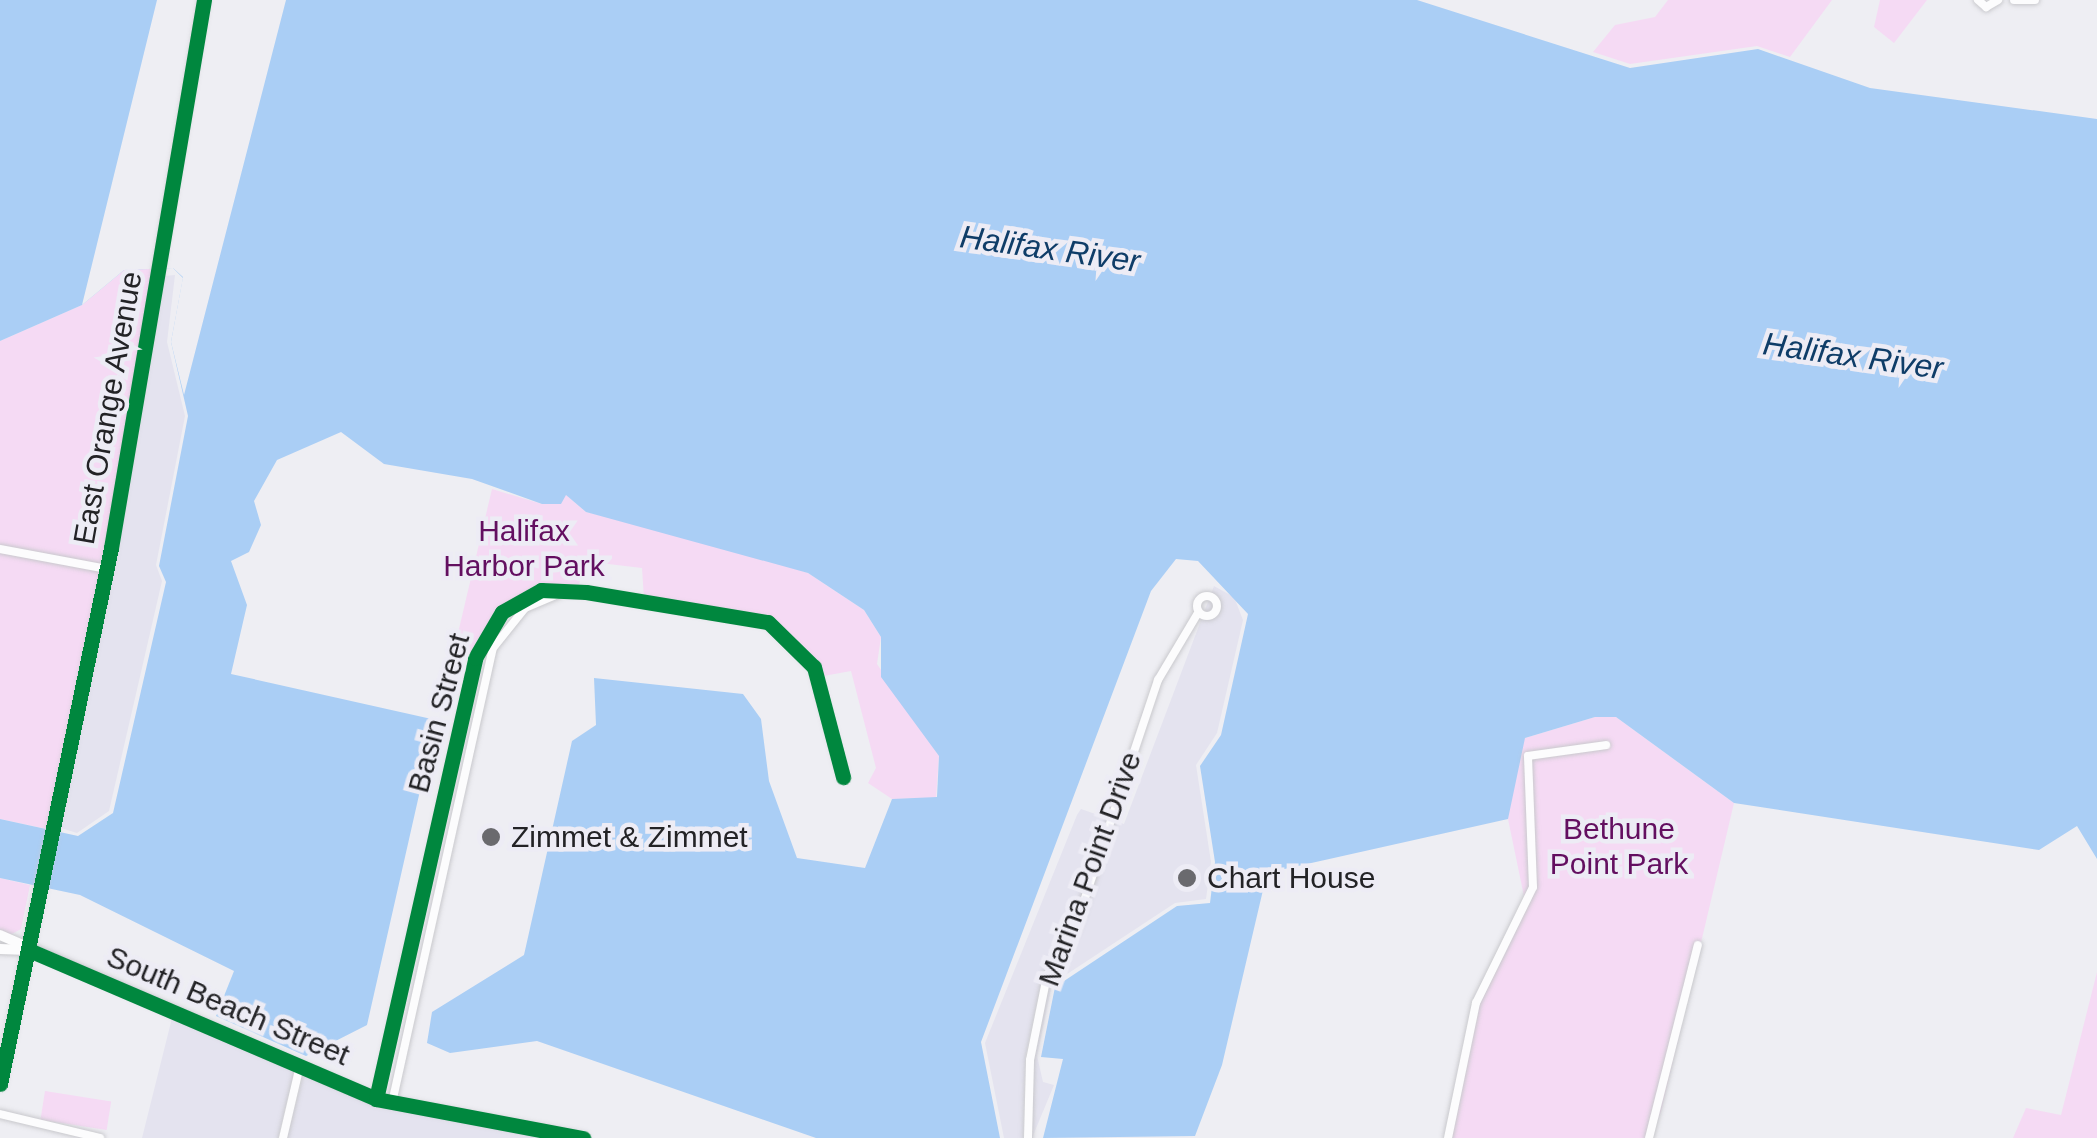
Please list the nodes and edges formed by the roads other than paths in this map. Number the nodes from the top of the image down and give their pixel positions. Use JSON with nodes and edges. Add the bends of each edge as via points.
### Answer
{"nodes":[{"id":1,"x":204,"y":0,"type":"edge"},
{"id":2,"x":1978,"y":0,"type":"edge"},
{"id":3,"x":1998,"y":0,"type":"edge"},
{"id":4,"x":2014,"y":0,"type":"edge"},
{"id":5,"x":2035,"y":0,"type":"edge"},
{"id":6,"x":0,"y":550,"type":"edge"},
{"id":7,"x":107,"y":569,"type":"junction"},
{"id":8,"x":566,"y":591,"type":"junction"},
{"id":9,"x":1198,"y":613,"type":"dead end"},
{"id":10,"x":475,"y":658,"type":"junction"},
{"id":11,"x":488,"y":662,"type":"junction"},
{"id":12,"x":458,"y":732,"type":"junction"},
{"id":13,"x":472,"y":734,"type":"junction"},
{"id":14,"x":1606,"y":745,"type":"dead end"},
{"id":15,"x":843,"y":776,"type":"dead end"},
{"id":16,"x":442,"y":808,"type":"junction"},
{"id":17,"x":455,"y":810,"type":"junction"},
{"id":18,"x":431,"y":857,"type":"junction"},
{"id":19,"x":444,"y":860,"type":"junction"},
{"id":20,"x":0,"y":935,"type":"edge"},
{"id":21,"x":1698,"y":944,"type":"dead end"},
{"id":22,"x":0,"y":949,"type":"edge"},
{"id":23,"x":30,"y":950,"type":"junction"},
{"id":24,"x":407,"y":962,"type":"junction"},
{"id":25,"x":421,"y":965,"type":"junction"},
{"id":26,"x":300,"y":1070,"type":"junction"},
{"id":27,"x":0,"y":1084,"type":"edge"},
{"id":28,"x":376,"y":1098,"type":"junction"},
{"id":29,"x":392,"y":1103,"type":"junction"},
{"id":30,"x":0,"y":1114,"type":"edge"},
{"id":31,"x":570,"y":1136,"type":"edge"},
{"id":32,"x":100,"y":1138,"type":"edge"},
{"id":33,"x":282,"y":1138,"type":"edge"},
{"id":34,"x":584,"y":1138,"type":"edge"},
{"id":35,"x":1028,"y":1138,"type":"edge"},
{"id":36,"x":1448,"y":1138,"type":"edge"},
{"id":37,"x":1649,"y":1138,"type":"edge"}],
"edges":[{"from":1,"to":7,"type":"street","name":"East Orange Avenue"},
{"from":2,"to":3,"type":"street","via":[[1986,7]]},
{"from":4,"to":5,"type":"street"},
{"from":6,"to":7,"type":"street"},
{"from":7,"to":23,"type":"street","name":"East Orange Avenue"},
{"from":8,"to":10,"type":"street","name":"Basin Street","via":[[541,590],[502,612]]},
{"from":8,"to":11,"type":"street","name":"Basin Street","via":[[510,620]]},
{"from":8,"to":15,"type":"street","name":"Basin Street","via":[[749,614],[786,634],[814,667]]},
{"from":9,"to":35,"type":"street","name":"Marina Point Drive","via":[[1158,680],[1075,928],[1047,976],[1030,1060]]},
{"from":10,"to":11,"type":"street"},
{"from":10,"to":12,"type":"street","name":"Basin Street"},
{"from":11,"to":13,"type":"street","name":"Basin Street"},
{"from":12,"to":13,"type":"street"},
{"from":12,"to":16,"type":"street","name":"Basin Street"},
{"from":13,"to":17,"type":"street","name":"Basin Street"},
{"from":14,"to":36,"type":"street","via":[[1528,756],[1533,887],[1476,1003]]},
{"from":16,"to":17,"type":"street"},
{"from":16,"to":18,"type":"street","name":"Basin Street"},
{"from":17,"to":19,"type":"street","name":"Basin Street"},
{"from":18,"to":19,"type":"street"},
{"from":18,"to":24,"type":"street","name":"Basin Street"},
{"from":19,"to":25,"type":"street","name":"Basin Street"},
{"from":20,"to":23,"type":"street","name":"South Beach Street"},
{"from":21,"to":37,"type":"street"},
{"from":22,"to":23,"type":"street","name":"South Beach Street"},
{"from":23,"to":26,"type":"street","name":"South Beach Street"},
{"from":23,"to":27,"type":"street","name":"East Orange Avenue"},
{"from":24,"to":25,"type":"street"},
{"from":24,"to":28,"type":"street","name":"Basin Street"},
{"from":25,"to":29,"type":"street","name":"Basin Street"},
{"from":26,"to":28,"type":"street","name":"South Beach Street"},
{"from":26,"to":33,"type":"street"},
{"from":28,"to":29,"type":"street","name":"South Beach Street"},
{"from":29,"to":31,"type":"street","name":"South Beach Street"},
{"from":30,"to":32,"type":"street"},
{"from":31,"to":34,"type":"street","name":"South Beach Street"}]}
